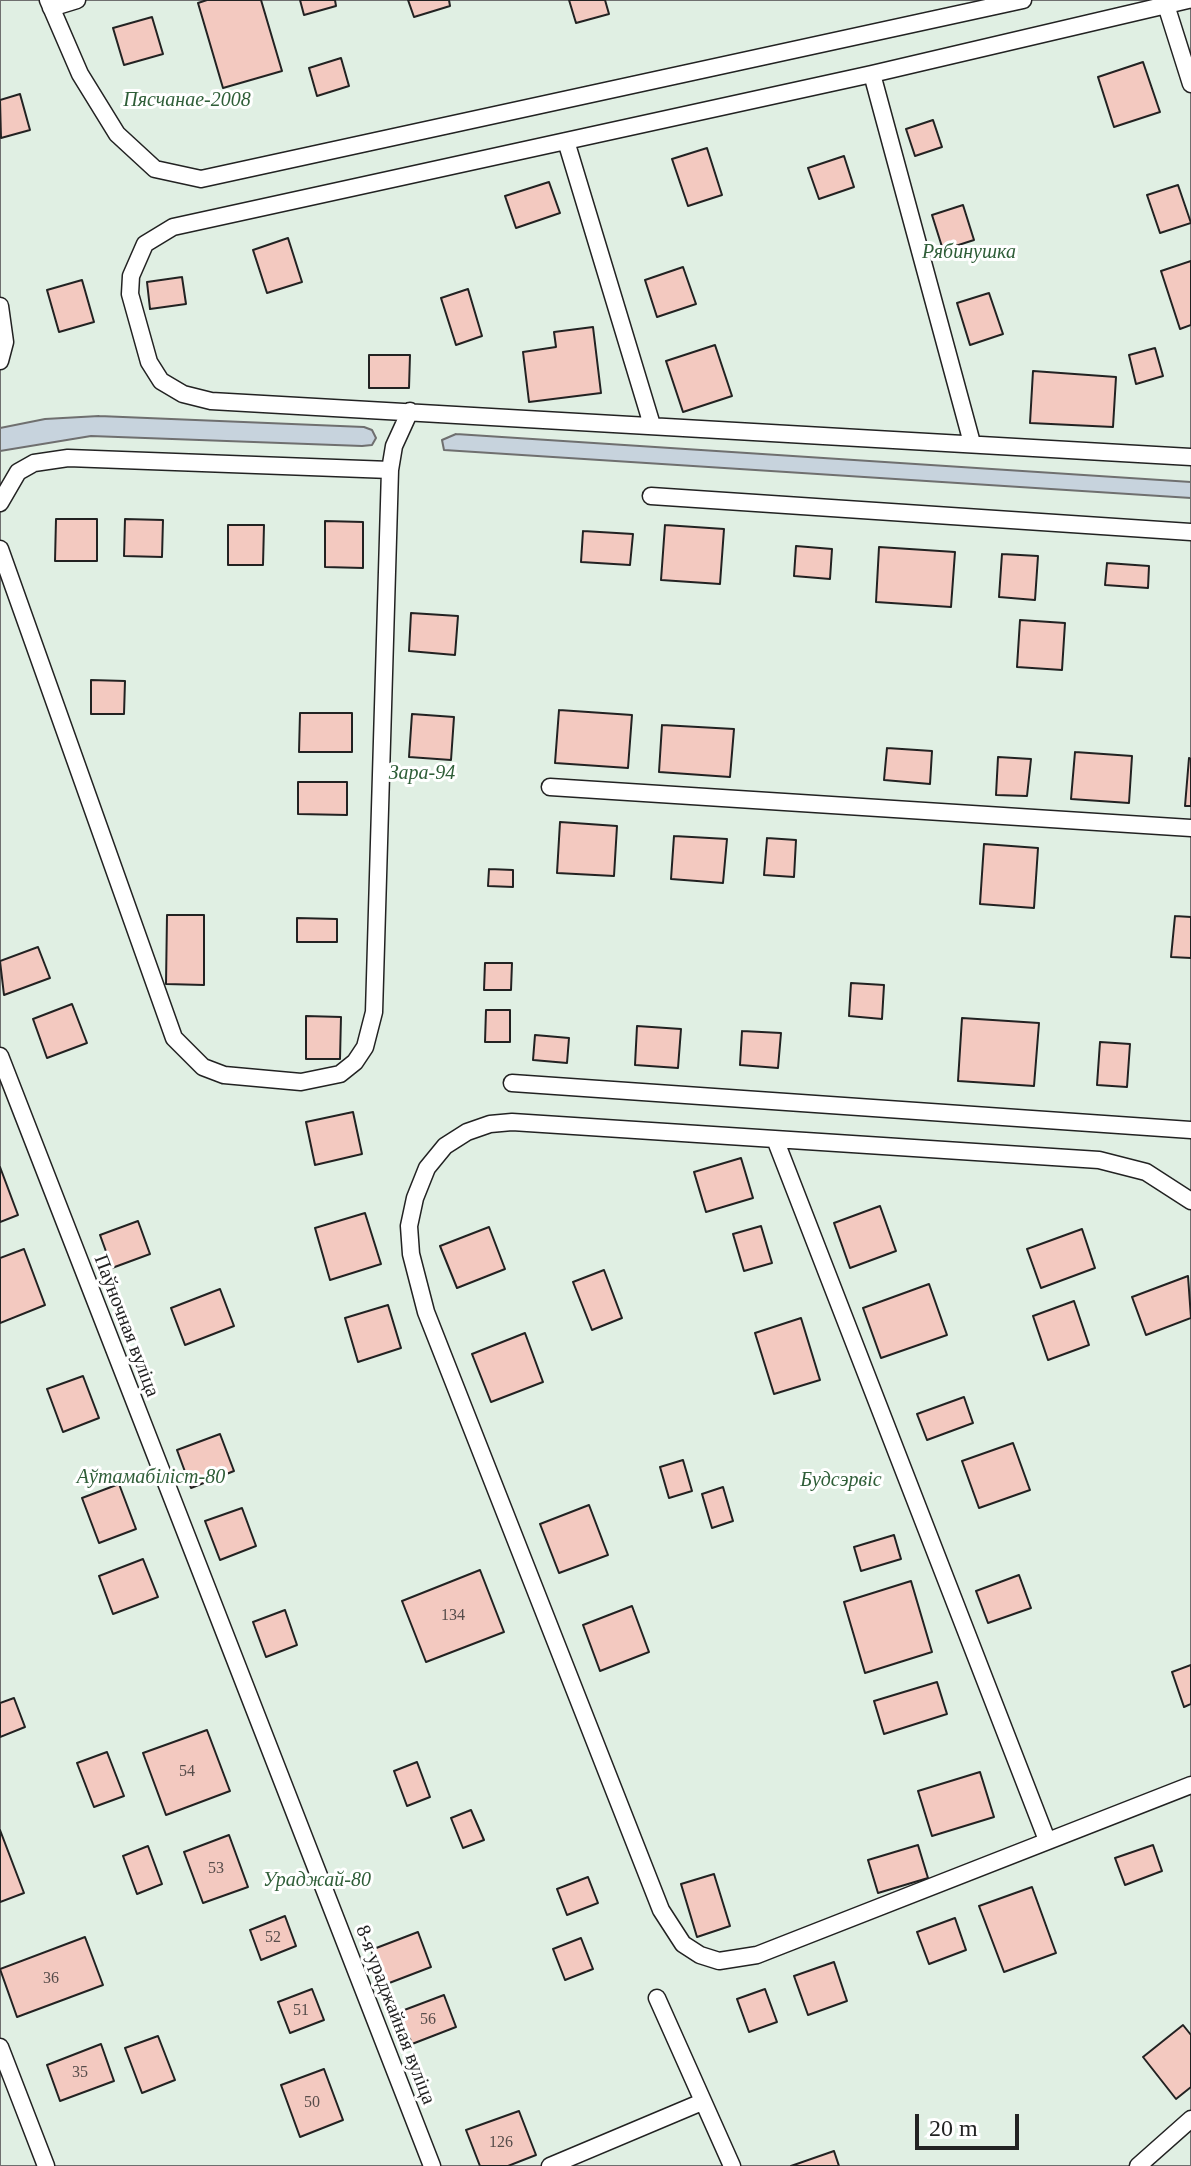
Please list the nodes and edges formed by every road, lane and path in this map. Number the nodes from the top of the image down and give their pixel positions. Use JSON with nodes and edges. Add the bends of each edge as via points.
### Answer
{"nodes":[{"id":1,"x":77,"y":0,"type":"edge"},
{"id":2,"x":1023,"y":0,"type":"edge"},
{"id":3,"x":1188,"y":0,"type":"edge"},
{"id":4,"x":50,"y":4,"type":"edge"},
{"id":5,"x":1166,"y":5,"type":"junction"},
{"id":6,"x":872,"y":74,"type":"junction"},
{"id":7,"x":1191,"y":84,"type":"edge"},
{"id":8,"x":566,"y":141,"type":"junction"},
{"id":9,"x":0,"y":306,"type":"edge"},
{"id":10,"x":0,"y":361,"type":"edge"},
{"id":11,"x":410,"y":411,"type":"junction"},
{"id":12,"x":652,"y":425,"type":"junction"},
{"id":13,"x":972,"y":443,"type":"junction"},
{"id":14,"x":1191,"y":457,"type":"edge"},
{"id":15,"x":390,"y":470,"type":"junction"},
{"id":16,"x":651,"y":496,"type":"dead end"},
{"id":17,"x":0,"y":503,"type":"edge"},
{"id":18,"x":1191,"y":532,"type":"edge"},
{"id":19,"x":0,"y":549,"type":"edge"},
{"id":20,"x":550,"y":787,"type":"dead end"},
{"id":21,"x":1191,"y":828,"type":"edge"},
{"id":22,"x":0,"y":1056,"type":"edge"},
{"id":23,"x":512,"y":1083,"type":"dead end"},
{"id":24,"x":1191,"y":1130,"type":"edge"},
{"id":25,"x":775,"y":1139,"type":"junction"},
{"id":26,"x":1191,"y":1201,"type":"edge"},
{"id":27,"x":216,"y":1611,"type":"joint"},
{"id":28,"x":1191,"y":1785,"type":"edge"},
{"id":29,"x":1047,"y":1840,"type":"junction"},
{"id":30,"x":657,"y":1998,"type":"dead end"},
{"id":31,"x":0,"y":2047,"type":"edge"},
{"id":32,"x":702,"y":2102,"type":"junction"},
{"id":33,"x":1191,"y":2119,"type":"edge"},
{"id":34,"x":46,"y":2166,"type":"edge"},
{"id":35,"x":432,"y":2166,"type":"edge"},
{"id":36,"x":550,"y":2166,"type":"edge"},
{"id":37,"x":732,"y":2166,"type":"edge"},
{"id":38,"x":1138,"y":2166,"type":"edge"}],
"edges":[{"from":1,"to":4,"type":"lane"},
{"from":2,"to":4,"type":"lane","via":[[201,179],[155,169],[117,134],[80,74]]},
{"from":3,"to":5,"type":"lane"},
{"from":5,"to":6,"type":"lane"},
{"from":5,"to":7,"type":"lane"},
{"from":6,"to":8,"type":"lane"},
{"from":6,"to":13,"type":"lane"},
{"from":8,"to":11,"type":"lane","via":[[173,227],[145,244],[131,276],[133,311],[149,362],[170,388],[211,401]]},
{"from":8,"to":12,"type":"lane"},
{"from":9,"to":10,"type":"lane","via":[[5,342]]},
{"from":11,"to":12,"type":"lane"},
{"from":11,"to":15,"type":"lane"},
{"from":12,"to":13,"type":"lane"},
{"from":13,"to":14,"type":"lane"},
{"from":15,"to":17,"type":"lane","via":[[60,459],[18,472]]},
{"from":15,"to":19,"type":"lane","via":[[374,1012],[365,1047],[355,1062],[322,1080],[224,1075],[187,1054],[174,1038]]},
{"from":16,"to":18,"type":"lane"},
{"from":20,"to":21,"type":"lane"},
{"from":22,"to":27,"type":"lane","name":"Паўночная вуліца"},
{"from":23,"to":24,"type":"lane"},
{"from":25,"to":26,"type":"lane","via":[[1099,1160],[1146,1172]]},
{"from":25,"to":29,"type":"lane"},
{"from":25,"to":29,"type":"lane","via":[[512,1122],[467,1132],[445,1146],[427,1168],[415,1198],[411,1254],[426,1312],[661,1910],[683,1944],[719,1961],[738,1960]]},
{"from":27,"to":35,"type":"lane","name":"8-я ураджайная вуліца"},
{"from":28,"to":29,"type":"lane"},
{"from":30,"to":32,"type":"lane"},
{"from":31,"to":34,"type":"lane"},
{"from":32,"to":36,"type":"lane"},
{"from":32,"to":37,"type":"lane"},
{"from":33,"to":38,"type":"lane"}]}
